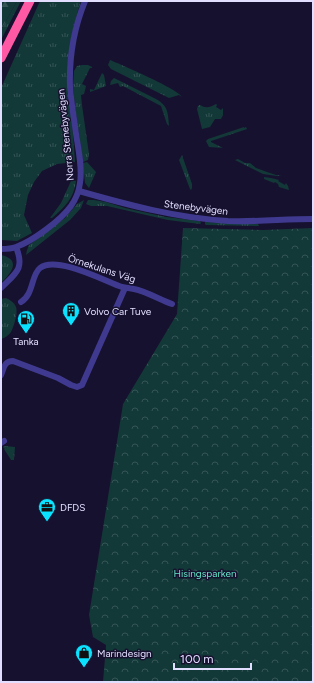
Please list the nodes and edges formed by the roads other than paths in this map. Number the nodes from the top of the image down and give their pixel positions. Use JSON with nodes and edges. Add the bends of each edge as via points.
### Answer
{"nodes":[{"id":1,"x":30,"y":1,"type":"edge"},
{"id":2,"x":85,"y":1,"type":"edge"},
{"id":3,"x":1,"y":58,"type":"edge"},
{"id":4,"x":79,"y":191,"type":"junction"},
{"id":5,"x":313,"y":218,"type":"edge"},
{"id":6,"x":16,"y":247,"type":"junction"},
{"id":7,"x":1,"y":249,"type":"edge"},
{"id":8,"x":1,"y":288,"type":"edge"},
{"id":9,"x":125,"y":288,"type":"junction"},
{"id":10,"x":21,"y":302,"type":"dead end"},
{"id":11,"x":172,"y":304,"type":"dead end"},
{"id":12,"x":1,"y":375,"type":"edge"}],
"edges":[{"from":1,"to":3,"type":"highway"},
{"from":2,"to":4,"type":"street","name":"Norra Stenebyvägen","via":[[74,38],[70,73],[80,164]]},
{"from":4,"to":5,"type":"street","name":"Stenebyvägen","via":[[165,214],[199,218],[239,221]]},
{"from":4,"to":6,"type":"street","name":"Norra Stenebyvägen","via":[[72,206],[62,217],[31,240]]},
{"from":6,"to":7,"type":"street","name":"Norra Stenebyvägen"},
{"from":6,"to":8,"type":"street","via":[[20,258],[19,267]]},
{"from":9,"to":10,"type":"street","name":"Örnekulans Väg","via":[[78,269],[50,264],[41,267],[26,299]]},
{"from":9,"to":11,"type":"street","name":"Örnekulans Väg","via":[[141,291]]},
{"from":9,"to":12,"type":"street","via":[[82,385],[71,385],[12,361],[6,362]]}]}
